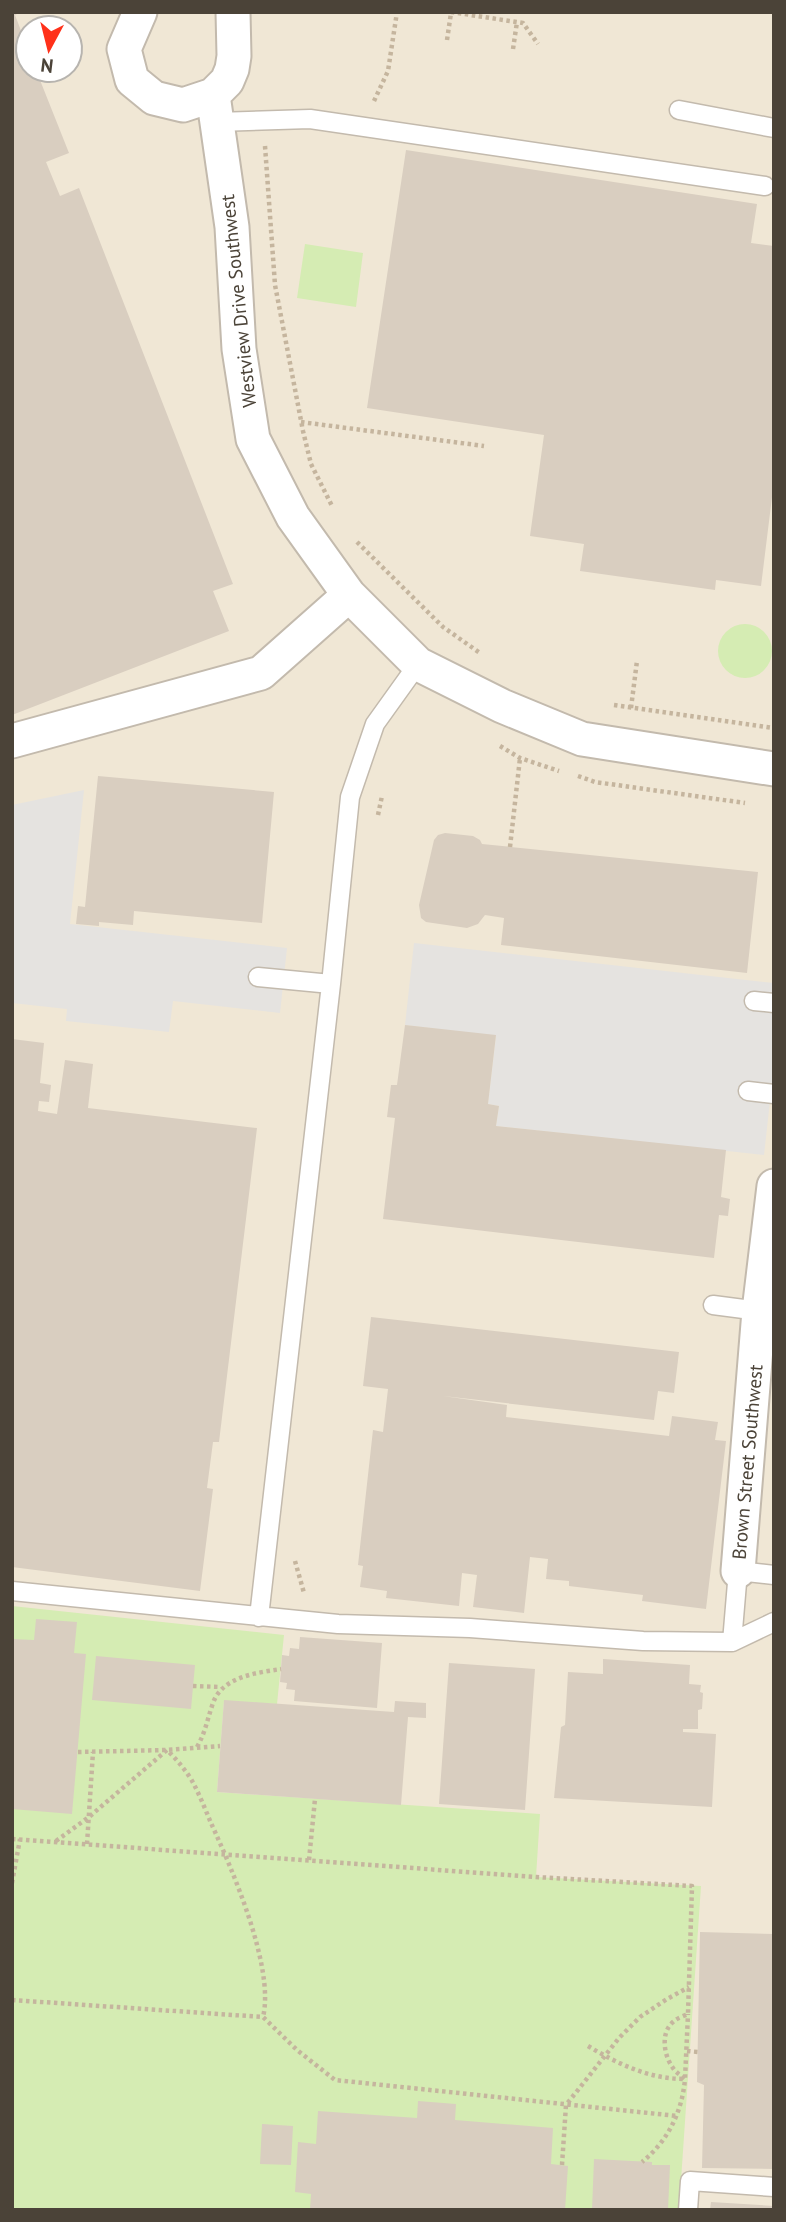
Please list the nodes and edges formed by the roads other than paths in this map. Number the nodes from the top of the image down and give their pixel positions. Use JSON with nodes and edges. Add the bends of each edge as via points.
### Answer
{"nodes":[{"id":1,"x":140,"y":12,"type":"edge"},
{"id":2,"x":233,"y":12,"type":"edge"},
{"id":3,"x":215,"y":109,"type":"junction"},
{"id":4,"x":679,"y":110,"type":"dead end"},
{"id":5,"x":774,"y":128,"type":"edge"},
{"id":6,"x":765,"y":186,"type":"dead end"},
{"id":7,"x":349,"y":595,"type":"junction"},
{"id":8,"x":418,"y":664,"type":"junction"},
{"id":9,"x":12,"y":741,"type":"edge"},
{"id":10,"x":774,"y":769,"type":"edge"},
{"id":11,"x":258,"y":977,"type":"dead end"},
{"id":12,"x":331,"y":984,"type":"junction"},
{"id":13,"x":754,"y":1001,"type":"dead end"},
{"id":14,"x":774,"y":1003,"type":"edge"},
{"id":15,"x":748,"y":1091,"type":"dead end"},
{"id":16,"x":774,"y":1094,"type":"edge"},
{"id":17,"x":773,"y":1193,"type":"edge"},
{"id":18,"x":713,"y":1305,"type":"dead end"},
{"id":19,"x":759,"y":1311,"type":"junction"},
{"id":20,"x":738,"y":1571,"type":"junction"},
{"id":21,"x":774,"y":1575,"type":"edge"},
{"id":22,"x":12,"y":1591,"type":"edge"},
{"id":23,"x":259,"y":1617,"type":"junction"},
{"id":24,"x":774,"y":1622,"type":"edge"},
{"id":25,"x":732,"y":1642,"type":"junction"},
{"id":26,"x":774,"y":2187,"type":"edge"},
{"id":27,"x":688,"y":2210,"type":"edge"}],
"edges":[{"from":1,"to":3,"type":"street","via":[[124,49],[132,80],[155,98]]},
{"from":2,"to":3,"type":"street","via":[[232,69]]},
{"from":3,"to":6,"type":"lane","via":[[264,121],[310,119]]},
{"from":3,"to":7,"type":"street","name":"Westview Drive Southwest","via":[[232,227],[239,349],[253,439],[293,517]]},
{"from":4,"to":5,"type":"lane"},
{"from":7,"to":8,"type":"street","name":"Westview Drive Southwest"},
{"from":7,"to":9,"type":"street","via":[[261,673]]},
{"from":8,"to":10,"type":"street","name":"Westview Drive Southwest","via":[[502,706],[582,738]]},
{"from":8,"to":12,"type":"lane","via":[[375,724],[350,797]]},
{"from":11,"to":12,"type":"lane"},
{"from":12,"to":23,"type":"lane"},
{"from":13,"to":14,"type":"lane"},
{"from":15,"to":16,"type":"lane"},
{"from":17,"to":19,"type":"street","name":"Brown Street Southwest"},
{"from":18,"to":19,"type":"lane"},
{"from":19,"to":20,"type":"street","name":"Brown Street Southwest"},
{"from":20,"to":21,"type":"lane"},
{"from":20,"to":25,"type":"lane"},
{"from":22,"to":23,"type":"lane"},
{"from":23,"to":25,"type":"lane","via":[[643,1641]]},
{"from":24,"to":25,"type":"lane"},
{"from":26,"to":27,"type":"lane","via":[[690,2181]]}]}
